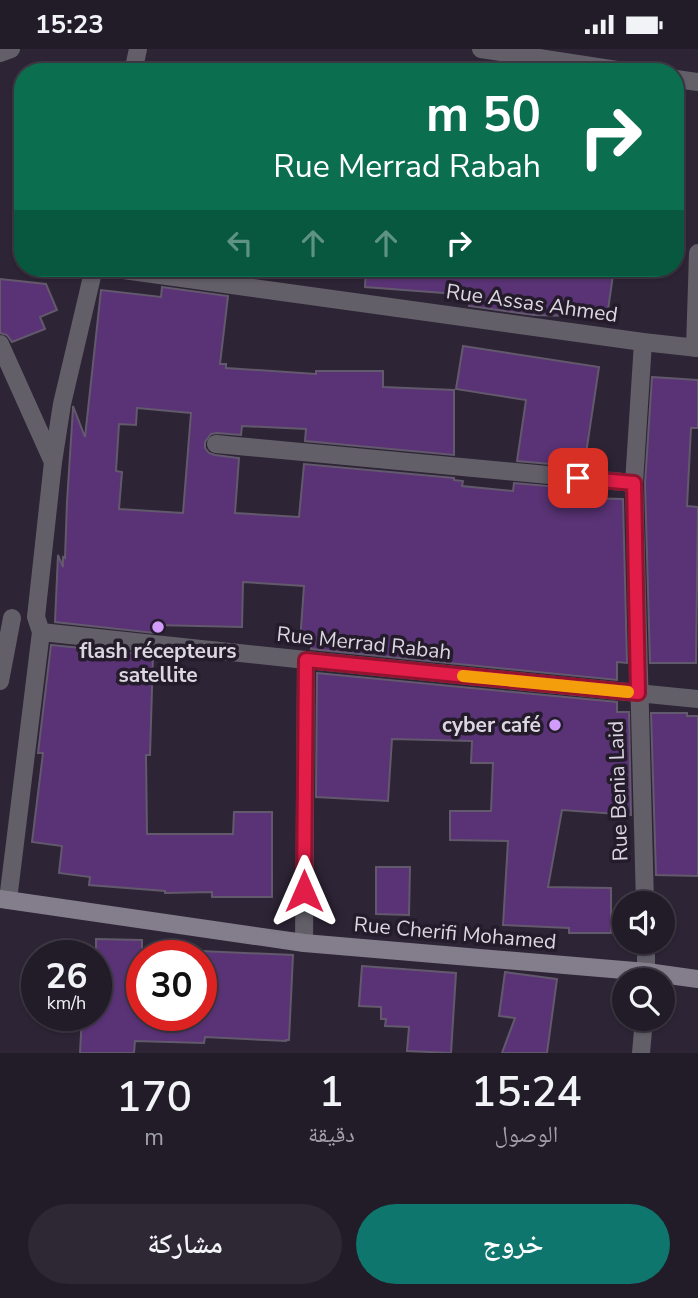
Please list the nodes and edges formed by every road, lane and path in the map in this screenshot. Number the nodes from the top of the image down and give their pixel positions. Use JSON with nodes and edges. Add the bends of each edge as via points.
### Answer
{"nodes":[{"id":1,"x":11,"y":49,"type":"edge"},
{"id":2,"x":481,"y":49,"type":"edge"},
{"id":3,"x":0,"y":53,"type":"edge"},
{"id":4,"x":572,"y":63,"type":"edge"},
{"id":5,"x":698,"y":253,"type":"edge"},
{"id":6,"x":92,"y":277,"type":"edge"},
{"id":7,"x":174,"y":277,"type":"edge"},
{"id":8,"x":643,"y":342,"type":"junction"},
{"id":9,"x":0,"y":344,"type":"edge"},
{"id":10,"x":697,"y":348,"type":"edge"},
{"id":11,"x":216,"y":444,"type":"dead end"},
{"id":12,"x":53,"y":462,"type":"junction"},
{"id":13,"x":634,"y":483,"type":"junction"},
{"id":14,"x":6,"y":617,"type":"edge"},
{"id":15,"x":38,"y":624,"type":"junction"},
{"id":16,"x":306,"y":660,"type":"junction"},
{"id":17,"x":0,"y":681,"type":"edge"},
{"id":18,"x":638,"y":693,"type":"junction"},
{"id":19,"x":698,"y":699,"type":"edge"},
{"id":20,"x":645,"y":891,"type":"edge"},
{"id":21,"x":4,"y":900,"type":"edge"},
{"id":22,"x":304,"y":943,"type":"junction"},
{"id":23,"x":612,"y":973,"type":"edge"},
{"id":24,"x":675,"y":978,"type":"edge"},
{"id":25,"x":698,"y":979,"type":"edge"},
{"id":26,"x":643,"y":1031,"type":"edge"},
{"id":27,"x":641,"y":1053,"type":"edge"}],
"edges":[{"from":1,"to":3,"type":"street"},
{"from":2,"to":4,"type":"street"},
{"from":5,"to":10,"type":"street"},
{"from":6,"to":12,"type":"street"},
{"from":7,"to":8,"type":"street","name":"Rue Assas Ahmed"},
{"from":8,"to":10,"type":"street","name":"Rue Assas Ahmed"},
{"from":8,"to":13,"type":"street","name":"Rue Benia Laid"},
{"from":9,"to":12,"type":"street"},
{"from":11,"to":13,"type":"street"},
{"from":12,"to":15,"type":"street"},
{"from":13,"to":18,"type":"street","name":"Rue Benia Laid"},
{"from":14,"to":15,"type":"street","name":"Rue Merrad Rabah"},
{"from":14,"to":17,"type":"street"},
{"from":15,"to":16,"type":"street","name":"Rue Merrad Rabah"},
{"from":15,"to":21,"type":"street"},
{"from":16,"to":18,"type":"street","name":"Rue Merrad Rabah"},
{"from":16,"to":22,"type":"street"},
{"from":18,"to":19,"type":"street","name":"Rue Merrad Rabah"},
{"from":18,"to":20,"type":"street","name":"Rue Benia Laid"},
{"from":21,"to":22,"type":"street","name":"Rue Cherifi Mohamed"},
{"from":22,"to":23,"type":"street","name":"Rue Cherifi Mohamed"},
{"from":24,"to":25,"type":"street","name":"Rue Cherifi Mohamed"},
{"from":26,"to":27,"type":"street"}]}
